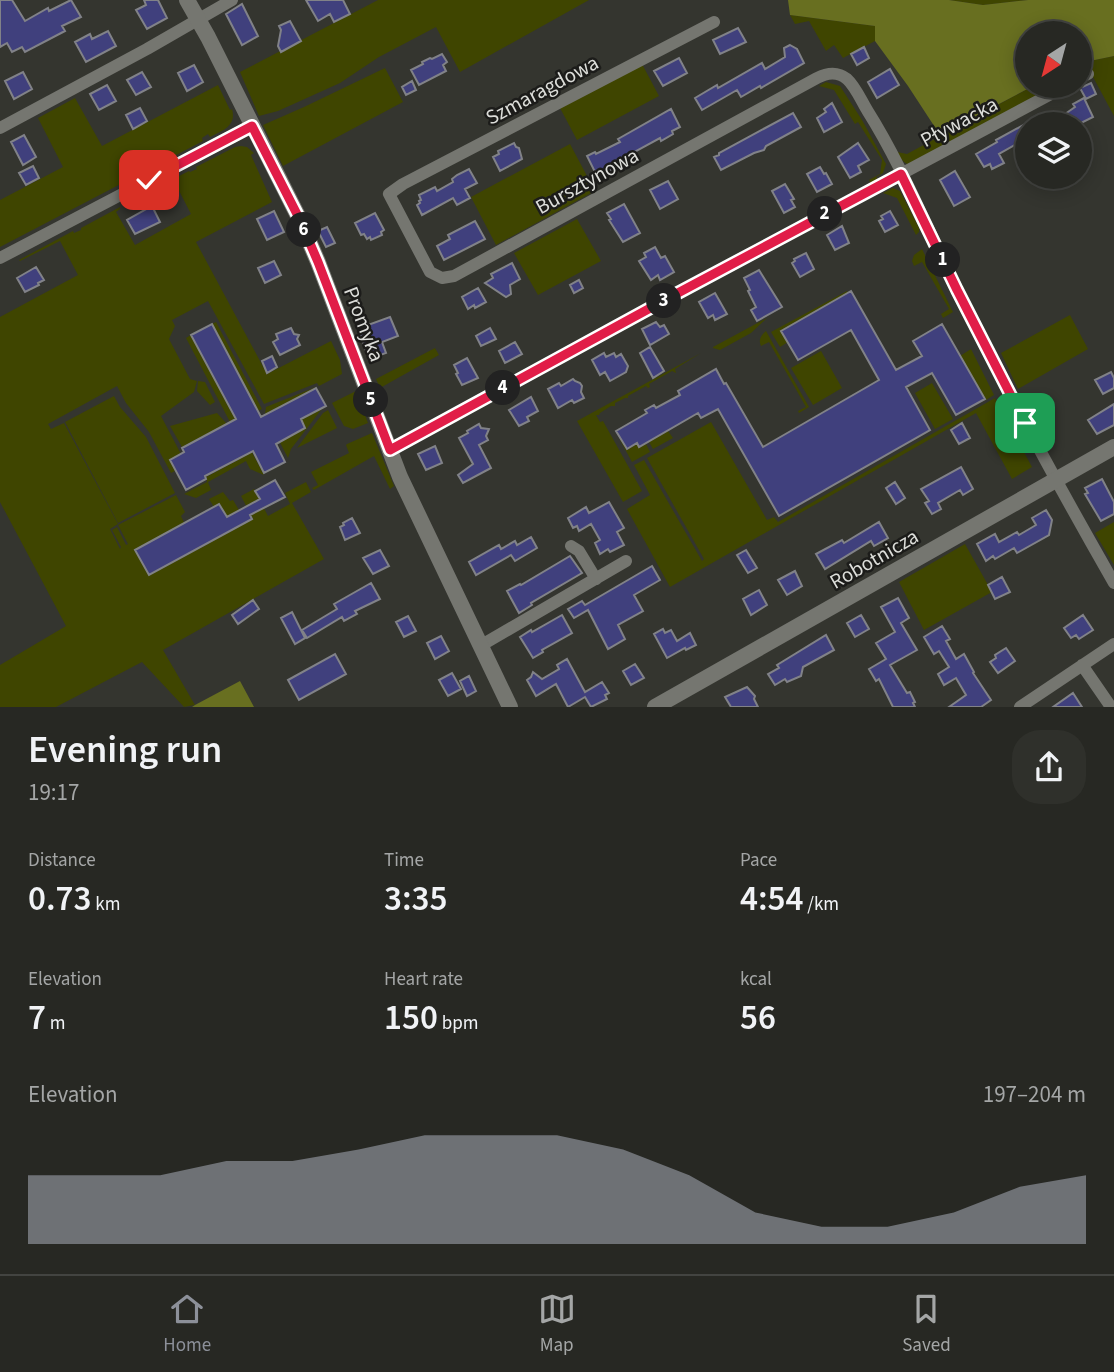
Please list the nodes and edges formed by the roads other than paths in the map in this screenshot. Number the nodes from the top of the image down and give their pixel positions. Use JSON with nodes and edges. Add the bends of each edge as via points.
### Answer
{"nodes":[{"id":1,"x":187,"y":0,"type":"edge"},
{"id":2,"x":232,"y":0,"type":"edge"},
{"id":3,"x":198,"y":18,"type":"junction"},
{"id":4,"x":714,"y":22,"type":"dead end"},
{"id":5,"x":1044,"y":98,"type":"edge"},
{"id":6,"x":252,"y":126,"type":"junction"},
{"id":7,"x":0,"y":128,"type":"edge"},
{"id":8,"x":901,"y":174,"type":"junction"},
{"id":9,"x":389,"y":194,"type":"joint"},
{"id":10,"x":0,"y":258,"type":"edge"},
{"id":11,"x":1114,"y":447,"type":"edge"},
{"id":12,"x":390,"y":450,"type":"junction"},
{"id":13,"x":1055,"y":480,"type":"junction"},
{"id":14,"x":571,"y":546,"type":"dead end"},
{"id":15,"x":626,"y":561,"type":"dead end"},
{"id":16,"x":596,"y":579,"type":"junction"},
{"id":17,"x":1114,"y":583,"type":"edge"},
{"id":18,"x":1114,"y":644,"type":"edge"},
{"id":19,"x":480,"y":646,"type":"junction"},
{"id":20,"x":1082,"y":665,"type":"junction"},
{"id":21,"x":510,"y":707,"type":"edge"},
{"id":22,"x":655,"y":707,"type":"edge"},
{"id":23,"x":1020,"y":707,"type":"edge"},
{"id":24,"x":1111,"y":707,"type":"edge"}],
"edges":[{"from":1,"to":3,"type":"street","name":"Promyka"},
{"from":2,"to":3,"type":"street"},
{"from":3,"to":6,"type":"street","name":"Promyka"},
{"from":3,"to":7,"type":"street"},
{"from":4,"to":9,"type":"street","name":"Szmaragdowa"},
{"from":5,"to":8,"type":"street","name":"Pływacka"},
{"from":6,"to":10,"type":"street"},
{"from":6,"to":12,"type":"street","name":"Promyka","via":[[318,262]]},
{"from":8,"to":9,"type":"street","name":"Bursztynowa","via":[[850,82],[829,74],[448,278],[430,272]]},
{"from":8,"to":12,"type":"street","name":"Pływacka"},
{"from":8,"to":13,"type":"street"},
{"from":11,"to":13,"type":"street","name":"Robotnicza"},
{"from":12,"to":19,"type":"street","name":"Promyka"},
{"from":13,"to":17,"type":"street"},
{"from":13,"to":22,"type":"street","name":"Robotnicza"},
{"from":14,"to":16,"type":"street"},
{"from":15,"to":16,"type":"street"},
{"from":16,"to":19,"type":"street"},
{"from":18,"to":20,"type":"street"},
{"from":19,"to":21,"type":"street","name":"Promyka"},
{"from":20,"to":23,"type":"street"},
{"from":20,"to":24,"type":"street"}]}
